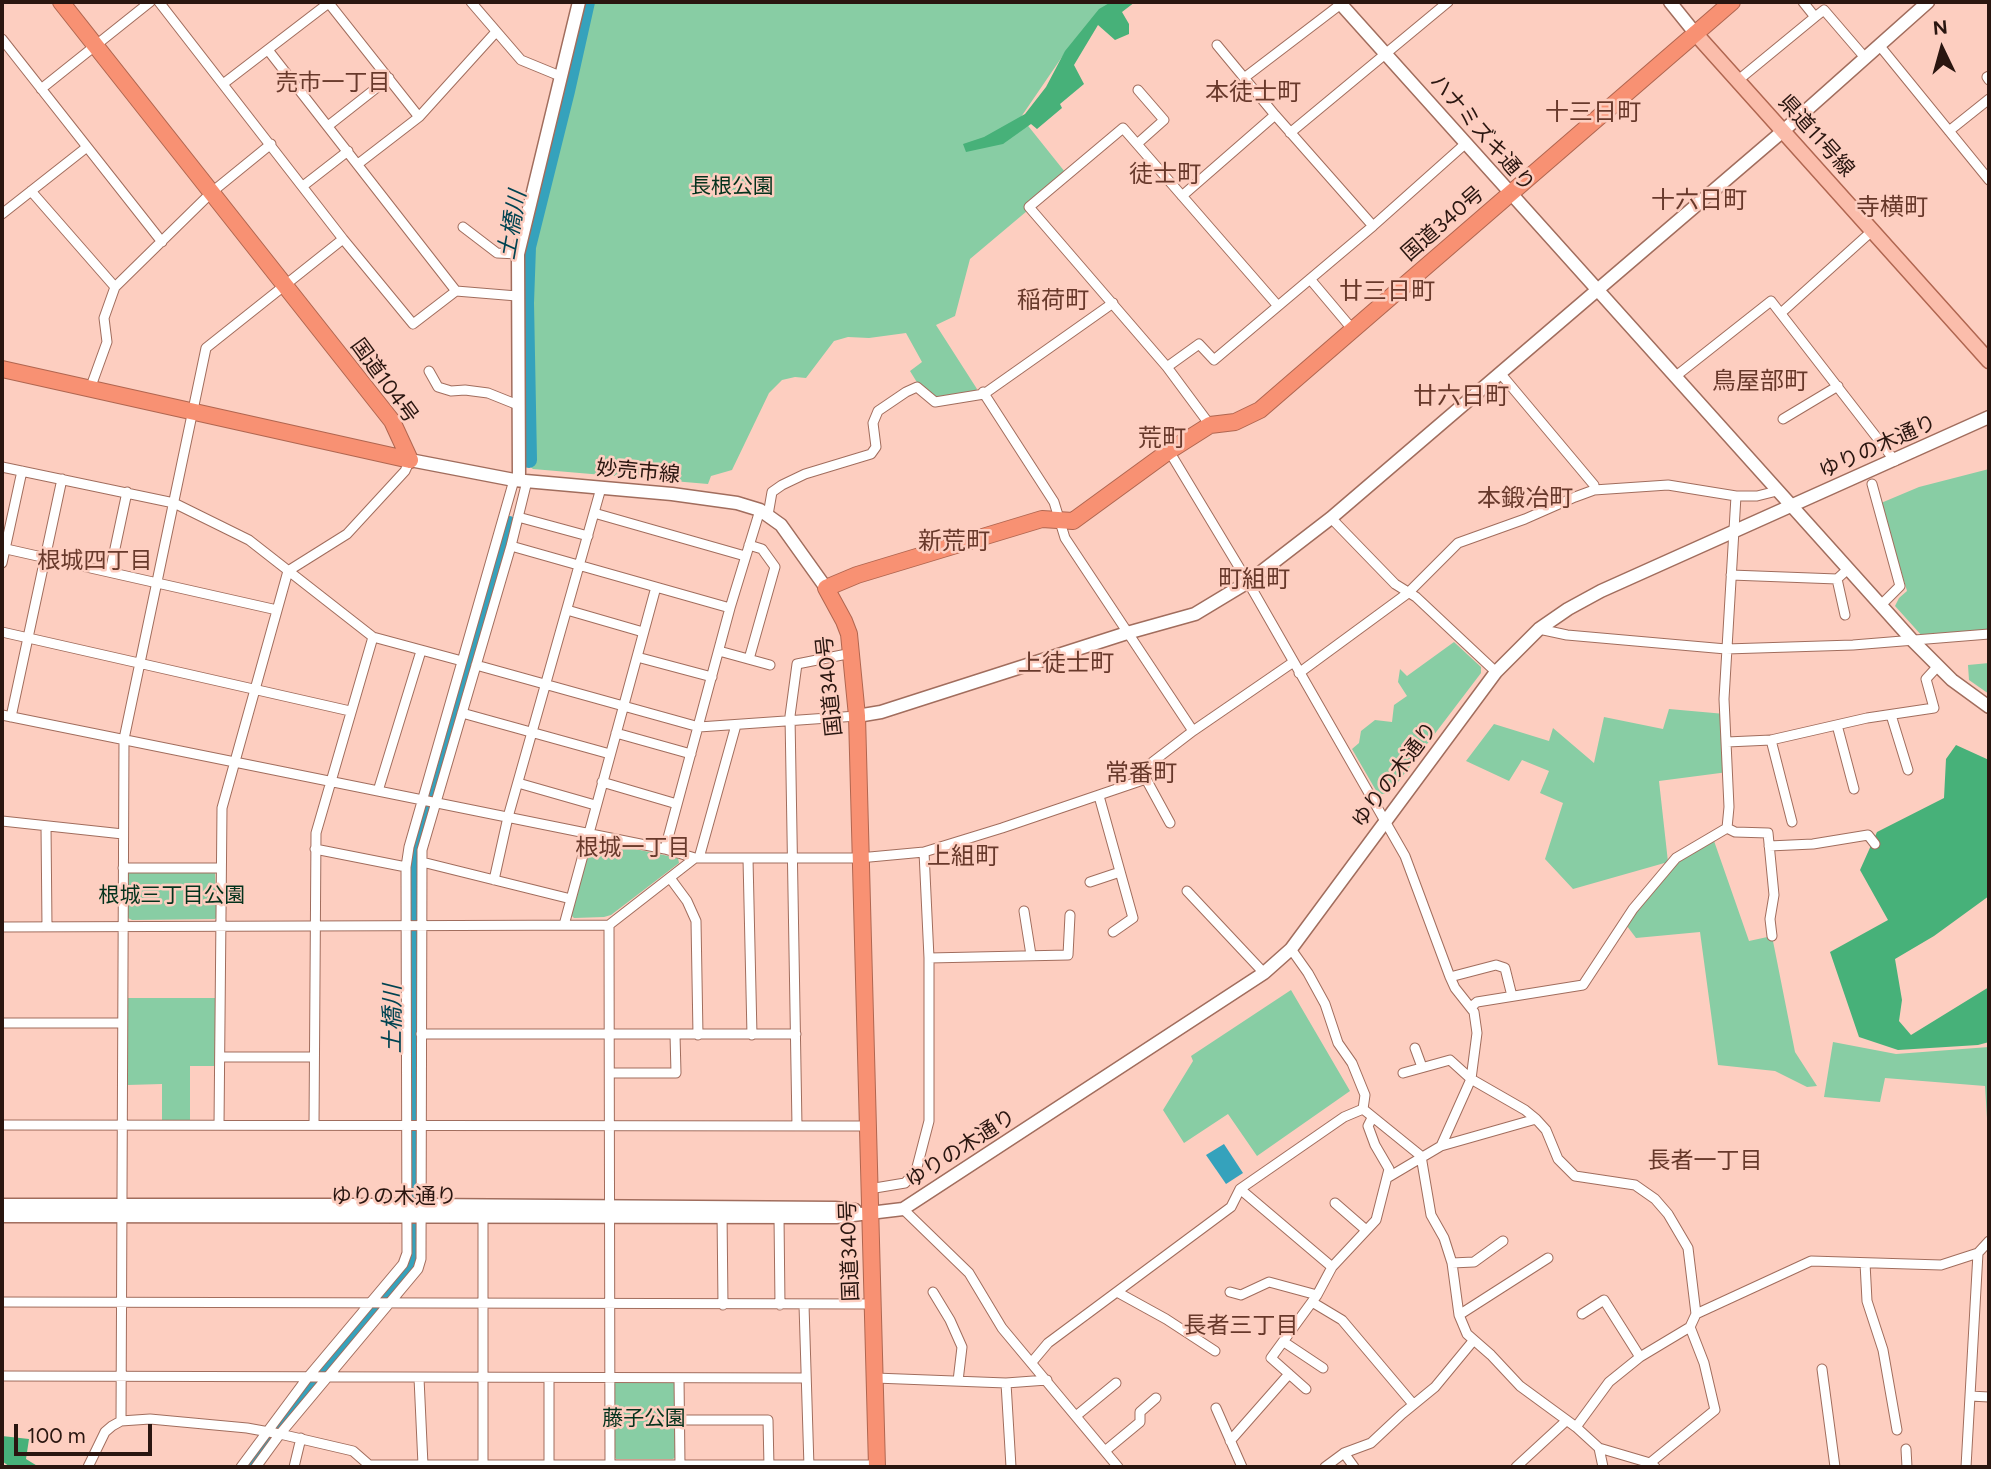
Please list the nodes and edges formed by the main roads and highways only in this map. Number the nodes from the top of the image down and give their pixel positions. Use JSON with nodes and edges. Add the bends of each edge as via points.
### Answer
{"nodes":[{"id":1,"x":61,"y":2,"type":"edge"},
{"id":2,"x":1731,"y":2,"type":"edge"},
{"id":3,"x":1695,"y":33,"type":"junction"},
{"id":4,"x":1989,"y":361,"type":"edge"},
{"id":5,"x":2,"y":369,"type":"edge"},
{"id":6,"x":877,"y":1466,"type":"edge"}],
"edges":[{"from":1,"to":5,"type":"highway","name":"国道104号","via":[[392,421],[410,460]]},
{"from":2,"to":3,"type":"highway","name":"国道340号"},
{"from":3,"to":4,"type":"main road","name":"県道11号線"},
{"from":3,"to":6,"type":"highway","name":"国道340号","via":[[1260,410],[1235,422],[1210,425],[1073,521],[1042,519],[826,588],[844,621],[852,653],[857,716]]}]}
